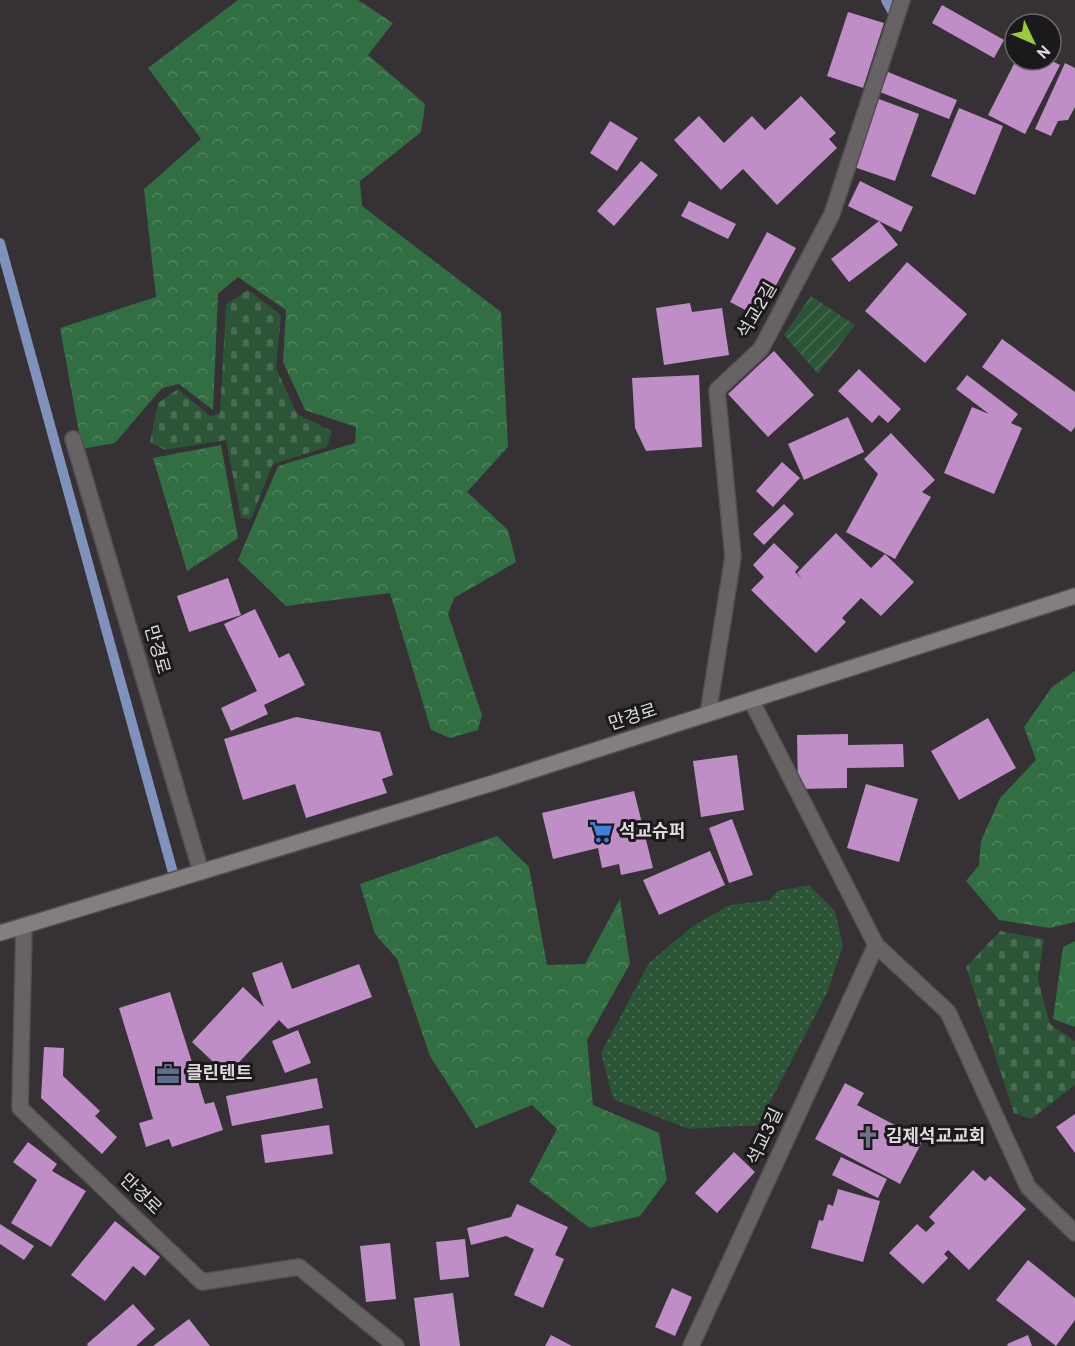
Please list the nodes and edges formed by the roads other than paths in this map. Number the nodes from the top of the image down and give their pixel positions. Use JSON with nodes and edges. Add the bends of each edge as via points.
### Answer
{"nodes":[{"id":1,"x":902,"y":0,"type":"edge"},
{"id":2,"x":73,"y":439,"type":"dead end"},
{"id":3,"x":1075,"y":596,"type":"edge"},
{"id":4,"x":751,"y":700,"type":"junction"},
{"id":5,"x":708,"y":714,"type":"junction"},
{"id":6,"x":201,"y":872,"type":"junction"},
{"id":7,"x":24,"y":926,"type":"junction"},
{"id":8,"x":0,"y":933,"type":"edge"},
{"id":9,"x":876,"y":945,"type":"junction"},
{"id":10,"x":1075,"y":1233,"type":"edge"},
{"id":11,"x":396,"y":1346,"type":"edge"},
{"id":12,"x":691,"y":1346,"type":"edge"}],
"edges":[{"from":1,"to":5,"type":"street","name":"석교2길","via":[[832,214],[761,349],[717,390],[733,557]]},
{"from":2,"to":6,"type":"street","name":"만경로"},
{"from":3,"to":4,"type":"street","name":"만경로"},
{"from":4,"to":5,"type":"street","name":"만경로"},
{"from":4,"to":9,"type":"street"},
{"from":5,"to":6,"type":"street","name":"만경로"},
{"from":6,"to":7,"type":"street","name":"만경로"},
{"from":7,"to":8,"type":"street","name":"만경로"},
{"from":7,"to":11,"type":"street","name":"만경로","via":[[20,1108],[202,1282],[299,1267]]},
{"from":9,"to":10,"type":"street","via":[[948,1012],[1028,1187]]},
{"from":9,"to":12,"type":"street","name":"석교3길"}]}
